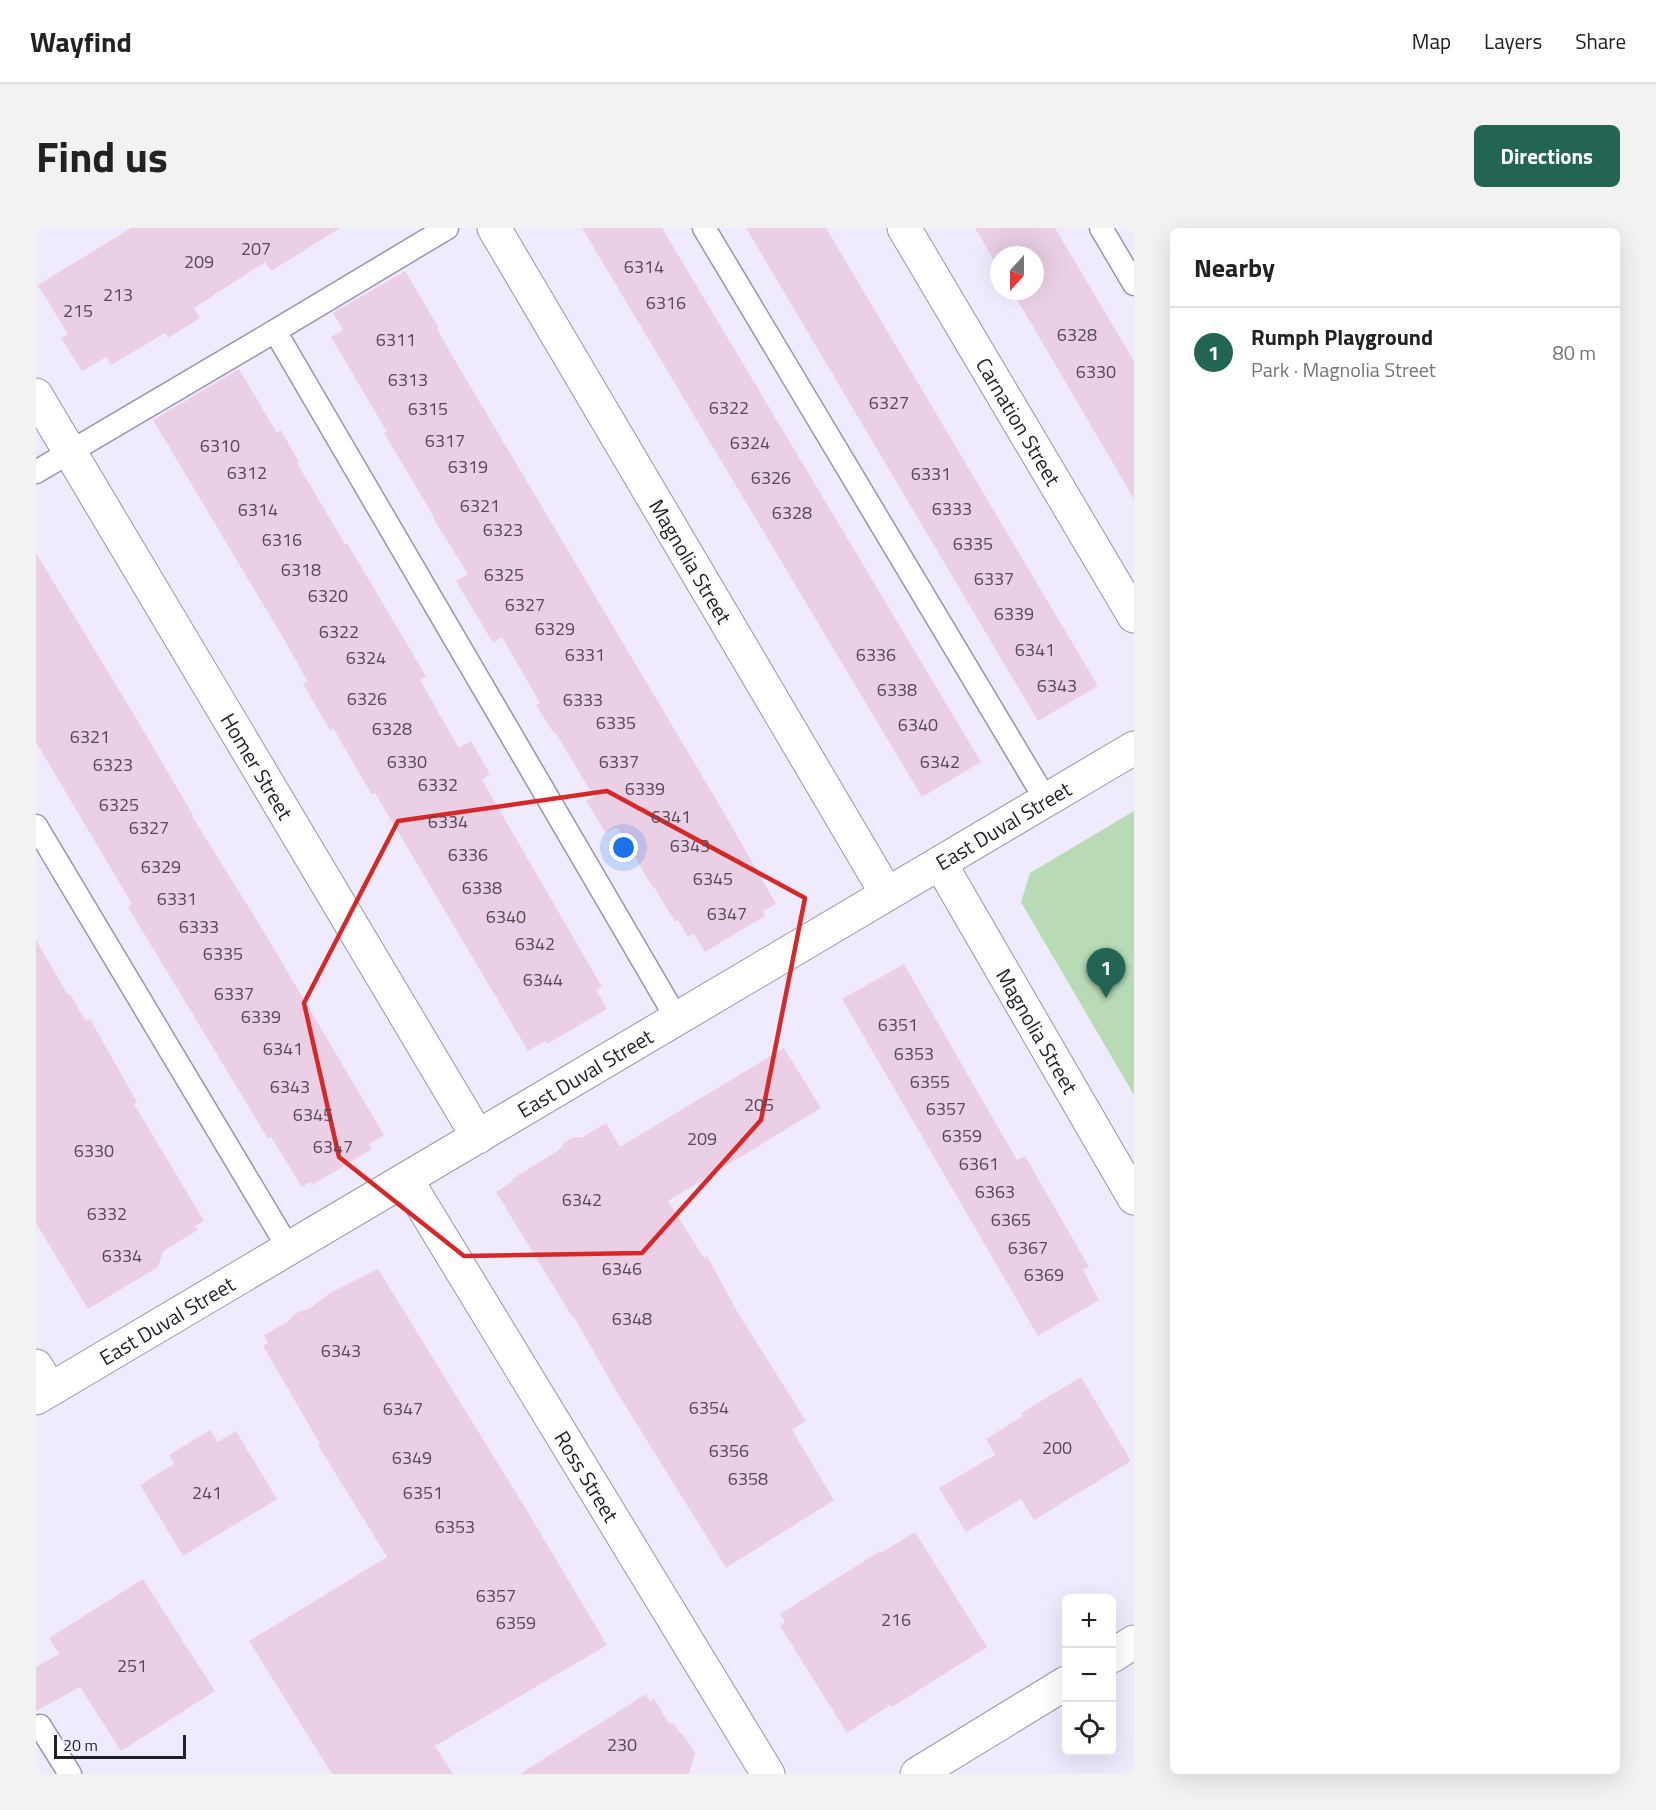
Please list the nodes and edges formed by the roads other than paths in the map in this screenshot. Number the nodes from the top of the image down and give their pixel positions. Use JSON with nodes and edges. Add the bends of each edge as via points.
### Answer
{"nodes":[{"id":1,"x":447,"y":228,"type":"edge"},
{"id":2,"x":494,"y":228,"type":"edge"},
{"id":3,"x":704,"y":228,"type":"edge"},
{"id":4,"x":904,"y":228,"type":"edge"},
{"id":5,"x":1101,"y":228,"type":"edge"},
{"id":6,"x":1134,"y":284,"type":"edge"},
{"id":7,"x":275,"y":331,"type":"junction"},
{"id":8,"x":36,"y":395,"type":"edge"},
{"id":9,"x":69,"y":451,"type":"junction"},
{"id":10,"x":36,"y":472,"type":"edge"},
{"id":11,"x":1134,"y":616,"type":"edge"},
{"id":12,"x":1134,"y":747,"type":"edge"},
{"id":13,"x":1046,"y":800,"type":"junction"},
{"id":14,"x":36,"y":826,"type":"edge"},
{"id":15,"x":940,"y":863,"type":"junction"},
{"id":16,"x":887,"y":894,"type":"junction"},
{"id":17,"x":677,"y":1019,"type":"junction"},
{"id":18,"x":478,"y":1137,"type":"junction"},
{"id":19,"x":406,"y":1179,"type":"junction"},
{"id":20,"x":1134,"y":1198,"type":"edge"},
{"id":21,"x":289,"y":1249,"type":"junction"},
{"id":22,"x":41,"y":1384,"type":"edge"},
{"id":23,"x":1134,"y":1642,"type":"edge"},
{"id":24,"x":1116,"y":1653,"type":"edge"},
{"id":25,"x":1062,"y":1685,"type":"edge"},
{"id":26,"x":36,"y":1729,"type":"edge"},
{"id":27,"x":70,"y":1774,"type":"edge"},
{"id":28,"x":768,"y":1774,"type":"edge"},
{"id":29,"x":917,"y":1774,"type":"edge"}],
"edges":[{"from":1,"to":7,"type":"lane"},
{"from":2,"to":16,"type":"street","name":"Magnolia Street"},
{"from":3,"to":13,"type":"lane"},
{"from":4,"to":11,"type":"street","name":"Carnation Street"},
{"from":5,"to":6,"type":"lane"},
{"from":7,"to":9,"type":"lane"},
{"from":7,"to":17,"type":"lane"},
{"from":8,"to":9,"type":"street","name":"Homer Street"},
{"from":9,"to":10,"type":"lane"},
{"from":9,"to":18,"type":"street","name":"Homer Street"},
{"from":12,"to":13,"type":"street","name":"East Duval Street"},
{"from":13,"to":15,"type":"street","name":"East Duval Street"},
{"from":14,"to":21,"type":"lane"},
{"from":15,"to":16,"type":"street","name":"East Duval Street"},
{"from":15,"to":20,"type":"street","name":"Magnolia Street"},
{"from":16,"to":17,"type":"street","name":"East Duval Street"},
{"from":17,"to":18,"type":"street","name":"East Duval Street"},
{"from":18,"to":19,"type":"street","name":"East Duval Street"},
{"from":19,"to":21,"type":"street","name":"East Duval Street"},
{"from":19,"to":28,"type":"street","name":"Ross Street"},
{"from":21,"to":22,"type":"street","name":"East Duval Street"},
{"from":23,"to":24,"type":"street"},
{"from":25,"to":29,"type":"street"},
{"from":26,"to":27,"type":"lane","via":[[40,1726]]}]}
